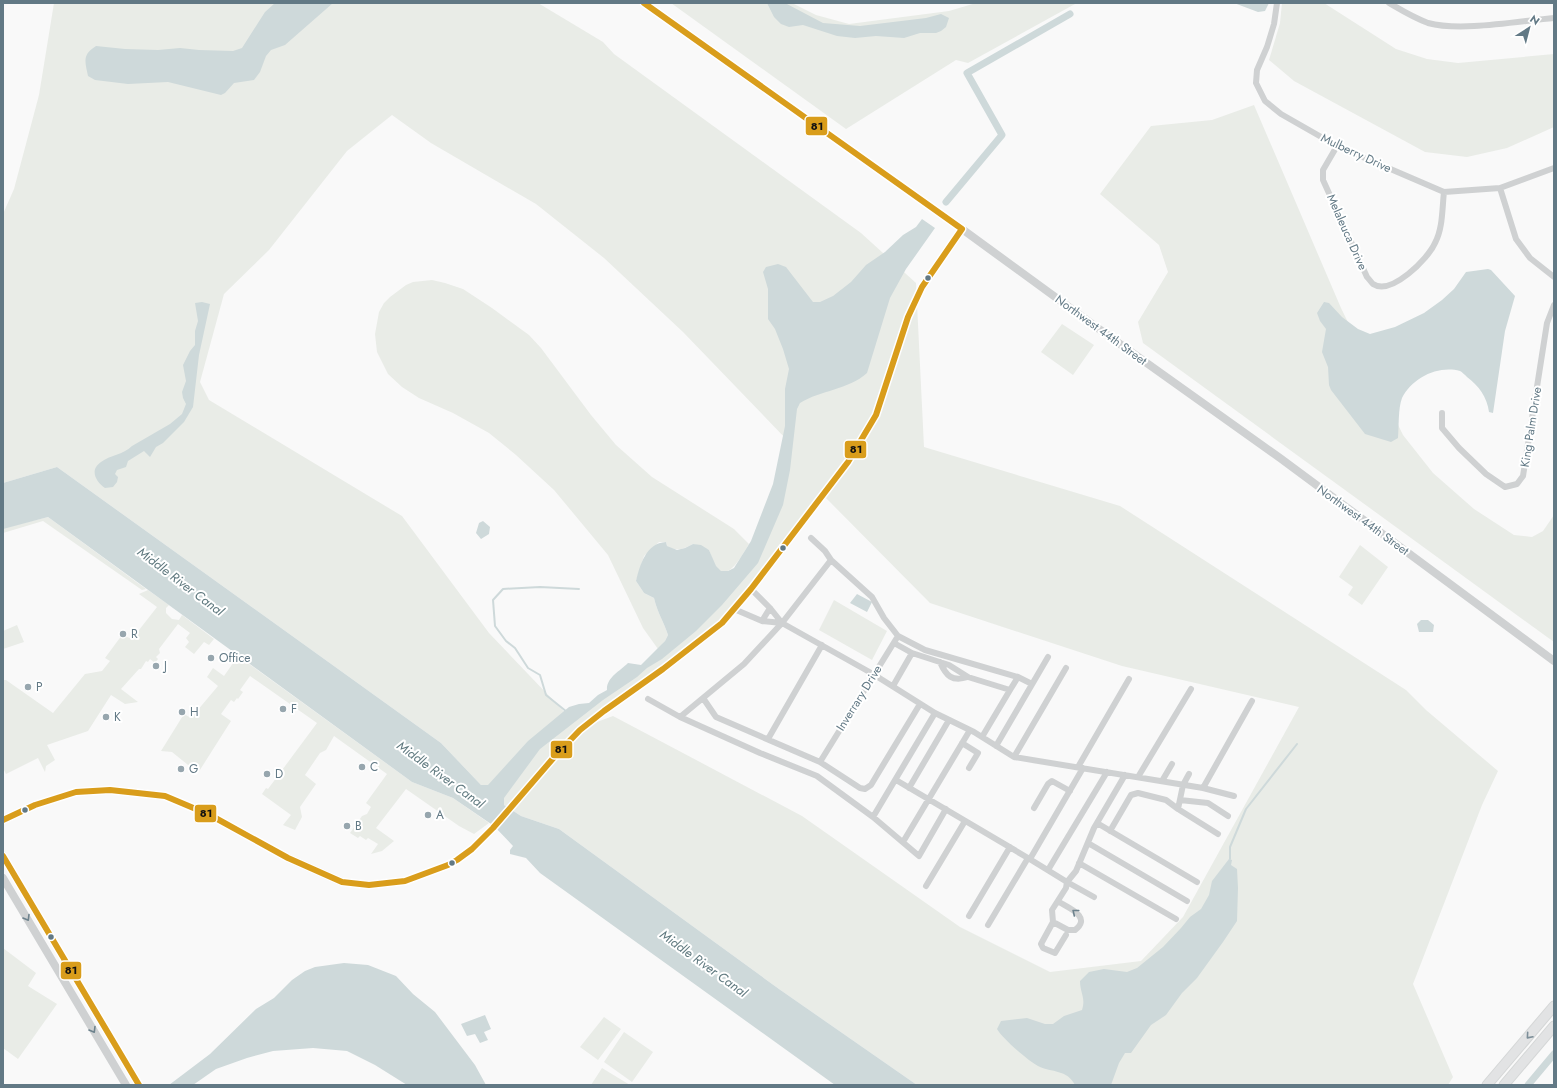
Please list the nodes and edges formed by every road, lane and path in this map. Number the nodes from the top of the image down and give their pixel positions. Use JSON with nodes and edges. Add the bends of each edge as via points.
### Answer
{"nodes":[{"id":1,"x":644,"y":3,"type":"edge"},
{"id":2,"x":1277,"y":3,"type":"edge"},
{"id":3,"x":1389,"y":3,"type":"edge"},
{"id":4,"x":1554,"y":18,"type":"edge"},
{"id":5,"x":1337,"y":146,"type":"junction"},
{"id":6,"x":1554,"y":168,"type":"edge"},
{"id":7,"x":1500,"y":188,"type":"junction"},
{"id":8,"x":1444,"y":192,"type":"junction"},
{"id":9,"x":962,"y":229,"type":"junction"},
{"id":10,"x":1554,"y":277,"type":"edge"},
{"id":11,"x":1554,"y":305,"type":"edge"},
{"id":12,"x":1442,"y":413,"type":"dead end"},
{"id":13,"x":811,"y":538,"type":"dead end"},
{"id":14,"x":831,"y":560,"type":"junction"},
{"id":15,"x":751,"y":589,"type":"junction"},
{"id":16,"x":770,"y":608,"type":"junction"},
{"id":17,"x":734,"y":609,"type":"junction"},
{"id":18,"x":762,"y":621,"type":"junction"},
{"id":19,"x":782,"y":624,"type":"junction"},
{"id":20,"x":898,"y":636,"type":"junction"},
{"id":21,"x":894,"y":643,"type":"junction"},
{"id":22,"x":822,"y":645,"type":"junction"},
{"id":23,"x":912,"y":653,"type":"junction"},
{"id":24,"x":1048,"y":657,"type":"dead end"},
{"id":25,"x":1554,"y":661,"type":"edge"},
{"id":26,"x":940,"y":662,"type":"junction"},
{"id":27,"x":1066,"y":668,"type":"dead end"},
{"id":28,"x":873,"y":674,"type":"junction"},
{"id":29,"x":968,"y":677,"type":"junction"},
{"id":30,"x":1018,"y":677,"type":"junction"},
{"id":31,"x":1129,"y":679,"type":"dead end"},
{"id":32,"x":1032,"y":684,"type":"junction"},
{"id":33,"x":893,"y":686,"type":"junction"},
{"id":34,"x":1191,"y":689,"type":"dead end"},
{"id":35,"x":1010,"y":690,"type":"junction"},
{"id":36,"x":703,"y":698,"type":"junction"},
{"id":37,"x":648,"y":699,"type":"dead end"},
{"id":38,"x":1252,"y":701,"type":"dead end"},
{"id":39,"x":920,"y":704,"type":"junction"},
{"id":40,"x":935,"y":713,"type":"junction"},
{"id":41,"x":680,"y":717,"type":"junction"},
{"id":42,"x":949,"y":720,"type":"junction"},
{"id":43,"x":970,"y":730,"type":"junction"},
{"id":44,"x":982,"y":737,"type":"junction"},
{"id":45,"x":768,"y":739,"type":"junction"},
{"id":46,"x":962,"y":744,"type":"junction"},
{"id":47,"x":996,"y":746,"type":"junction"},
{"id":48,"x":1014,"y":757,"type":"junction"},
{"id":49,"x":820,"y":762,"type":"junction"},
{"id":50,"x":1172,"y":764,"type":"dead end"},
{"id":51,"x":969,"y":768,"type":"dead end"},
{"id":52,"x":1081,"y":768,"type":"junction"},
{"id":53,"x":1107,"y":772,"type":"junction"},
{"id":54,"x":1190,"y":774,"type":"dead end"},
{"id":55,"x":1124,"y":775,"type":"junction"},
{"id":56,"x":1138,"y":777,"type":"junction"},
{"id":57,"x":896,"y":780,"type":"junction"},
{"id":58,"x":1162,"y":781,"type":"junction"},
{"id":59,"x":1184,"y":785,"type":"junction"},
{"id":60,"x":910,"y":788,"type":"junction"},
{"id":61,"x":1203,"y":788,"type":"junction"},
{"id":62,"x":1070,"y":791,"type":"junction"},
{"id":63,"x":1234,"y":796,"type":"dead end"},
{"id":64,"x":928,"y":798,"type":"junction"},
{"id":65,"x":1180,"y":800,"type":"junction"},
{"id":66,"x":1034,"y":808,"type":"dead end"},
{"id":67,"x":946,"y":809,"type":"junction"},
{"id":68,"x":1178,"y":809,"type":"junction"},
{"id":69,"x":1228,"y":816,"type":"dead end"},
{"id":70,"x":874,"y":817,"type":"junction"},
{"id":71,"x":3,"y":820,"type":"edge"},
{"id":72,"x":965,"y":821,"type":"junction"},
{"id":73,"x":1097,"y":823,"type":"junction"},
{"id":74,"x":1110,"y":831,"type":"junction"},
{"id":75,"x":1218,"y":834,"type":"dead end"},
{"id":76,"x":903,"y":842,"type":"junction"},
{"id":77,"x":1088,"y":842,"type":"junction"},
{"id":78,"x":1010,"y":847,"type":"junction"},
{"id":79,"x":3,"y":856,"type":"edge"},
{"id":80,"x":1029,"y":858,"type":"junction"},
{"id":81,"x":1079,"y":864,"type":"junction"},
{"id":82,"x":1048,"y":870,"type":"junction"},
{"id":83,"x":3,"y":878,"type":"edge"},
{"id":84,"x":1067,"y":882,"type":"junction"},
{"id":85,"x":1197,"y":882,"type":"dead end"},
{"id":86,"x":926,"y":886,"type":"dead end"},
{"id":87,"x":1094,"y":897,"type":"dead end"},
{"id":88,"x":1187,"y":901,"type":"dead end"},
{"id":89,"x":1059,"y":902,"type":"junction"},
{"id":90,"x":969,"y":916,"type":"dead end"},
{"id":91,"x":1176,"y":918,"type":"dead end"},
{"id":92,"x":1053,"y":922,"type":"junction"},
{"id":93,"x":988,"y":925,"type":"dead end"},
{"id":94,"x":1066,"y":935,"type":"dead end"},
{"id":95,"x":1554,"y":1006,"type":"edge"},
{"id":96,"x":1554,"y":1026,"type":"edge"},
{"id":97,"x":126,"y":1085,"type":"edge"},
{"id":98,"x":139,"y":1085,"type":"edge"},
{"id":99,"x":1486,"y":1085,"type":"edge"},
{"id":100,"x":1504,"y":1085,"type":"edge"}],
"edges":[{"from":1,"to":9,"type":"street","name":"Northwest 44th Street"},
{"from":2,"to":5,"type":"street","name":"Mulberry Drive","via":[[1274,24],[1257,70],[1256,83],[1265,101],[1281,114]]},
{"from":3,"to":4,"type":"street","via":[[1428,23],[1454,27]]},
{"from":5,"to":8,"type":"street","name":"Mulberry Drive"},
{"from":5,"to":8,"type":"street","name":"Melaleuca Drive","via":[[1323,170],[1323,180],[1367,277],[1373,284],[1381,287],[1389,285],[1412,272],[1427,258],[1440,231]]},
{"from":6,"to":7,"type":"street","name":"Mulberry Drive"},
{"from":7,"to":8,"type":"street","name":"Mulberry Drive"},
{"from":7,"to":10,"type":"street","via":[[1516,239],[1530,258]]},
{"from":9,"to":15,"type":"street","via":[[922,287],[908,317],[876,415],[848,462]]},
{"from":9,"to":25,"type":"street","name":"Northwest 44th Street","via":[[1280,458]]},
{"from":11,"to":12,"type":"street","name":"King Palm Drive","via":[[1547,323],[1523,476],[1517,484],[1505,487],[1486,474],[1442,428]]},
{"from":13,"to":14,"type":"street"},
{"from":14,"to":19,"type":"street"},
{"from":14,"to":20,"type":"street","via":[[872,597]]},
{"from":15,"to":16,"type":"street"},
{"from":15,"to":17,"type":"street"},
{"from":16,"to":18,"type":"street"},
{"from":16,"to":19,"type":"street"},
{"from":17,"to":18,"type":"street"},
{"from":17,"to":71,"type":"street","via":[[722,623],[580,730],[472,848],[448,865],[404,882],[342,882],[288,858],[210,815],[165,796],[110,790],[84,791],[35,805]]},
{"from":18,"to":19,"type":"street"},
{"from":19,"to":22,"type":"street"},
{"from":19,"to":36,"type":"street","via":[[744,664]]},
{"from":20,"to":21,"type":"street","name":"Inverrary Drive"},
{"from":20,"to":30,"type":"street","via":[[925,650]]},
{"from":21,"to":23,"type":"street"},
{"from":21,"to":28,"type":"street","name":"Inverrary Drive"},
{"from":22,"to":28,"type":"street"},
{"from":22,"to":45,"type":"street"},
{"from":23,"to":26,"type":"street"},
{"from":23,"to":33,"type":"street"},
{"from":24,"to":32,"type":"street"},
{"from":26,"to":29,"type":"street"},
{"from":26,"to":29,"type":"street","via":[[945,673],[954,679]]},
{"from":27,"to":48,"type":"street"},
{"from":28,"to":33,"type":"street"},
{"from":28,"to":49,"type":"street","name":"Inverrary Drive"},
{"from":29,"to":35,"type":"street"},
{"from":30,"to":32,"type":"street"},
{"from":30,"to":35,"type":"street"},
{"from":31,"to":52,"type":"street"},
{"from":32,"to":47,"type":"street"},
{"from":33,"to":39,"type":"street"},
{"from":34,"to":56,"type":"street"},
{"from":35,"to":44,"type":"street"},
{"from":36,"to":41,"type":"street"},
{"from":36,"to":45,"type":"street","via":[[716,717]]},
{"from":37,"to":41,"type":"street"},
{"from":38,"to":61,"type":"street"},
{"from":39,"to":40,"type":"street"},
{"from":39,"to":49,"type":"street","via":[[871,785],[865,789]]},
{"from":40,"to":42,"type":"street"},
{"from":40,"to":57,"type":"street"},
{"from":41,"to":70,"type":"street","via":[[817,776]]},
{"from":42,"to":43,"type":"street"},
{"from":42,"to":60,"type":"street"},
{"from":43,"to":44,"type":"street"},
{"from":43,"to":46,"type":"street"},
{"from":44,"to":47,"type":"street"},
{"from":45,"to":49,"type":"street"},
{"from":46,"to":51,"type":"street","via":[[978,753]]},
{"from":46,"to":64,"type":"street"},
{"from":47,"to":48,"type":"street"},
{"from":48,"to":52,"type":"street"},
{"from":50,"to":58,"type":"street"},
{"from":52,"to":53,"type":"street"},
{"from":52,"to":62,"type":"street"},
{"from":53,"to":55,"type":"street"},
{"from":53,"to":82,"type":"street"},
{"from":54,"to":59,"type":"street"},
{"from":55,"to":56,"type":"street"},
{"from":55,"to":73,"type":"street"},
{"from":56,"to":58,"type":"street"},
{"from":57,"to":60,"type":"street"},
{"from":57,"to":70,"type":"street"},
{"from":58,"to":59,"type":"street"},
{"from":59,"to":61,"type":"street"},
{"from":59,"to":65,"type":"street"},
{"from":60,"to":64,"type":"street"},
{"from":61,"to":63,"type":"street"},
{"from":62,"to":66,"type":"street","via":[[1052,781]]},
{"from":62,"to":80,"type":"street"},
{"from":64,"to":67,"type":"street"},
{"from":64,"to":76,"type":"street"},
{"from":65,"to":68,"type":"street"},
{"from":65,"to":69,"type":"street","via":[[1208,803]]},
{"from":67,"to":72,"type":"street"},
{"from":67,"to":76,"type":"street","via":[[919,856]]},
{"from":68,"to":74,"type":"street","via":[[1166,800],[1138,793],[1132,796]]},
{"from":68,"to":75,"type":"street"},
{"from":70,"to":76,"type":"street"},
{"from":72,"to":78,"type":"street"},
{"from":72,"to":86,"type":"street"},
{"from":73,"to":74,"type":"street"},
{"from":73,"to":77,"type":"street"},
{"from":74,"to":85,"type":"street"},
{"from":77,"to":81,"type":"street"},
{"from":77,"to":88,"type":"street"},
{"from":78,"to":80,"type":"street"},
{"from":78,"to":90,"type":"street"},
{"from":79,"to":98,"type":"street"},
{"from":80,"to":82,"type":"street"},
{"from":80,"to":93,"type":"street"},
{"from":81,"to":84,"type":"street"},
{"from":81,"to":91,"type":"street"},
{"from":82,"to":84,"type":"street"},
{"from":83,"to":97,"type":"street","one_way":true},
{"from":84,"to":87,"type":"street"},
{"from":84,"to":89,"type":"street"},
{"from":89,"to":92,"type":"street","via":[[1052,910]]},
{"from":92,"to":89,"type":"street","one_way":true,"via":[[1071,931],[1081,924],[1078,913]]},
{"from":92,"to":94,"type":"street","via":[[1041,944],[1043,948],[1055,953]]},
{"from":95,"to":99,"type":"main road","one_way":true},
{"from":96,"to":100,"type":"main road"}]}
